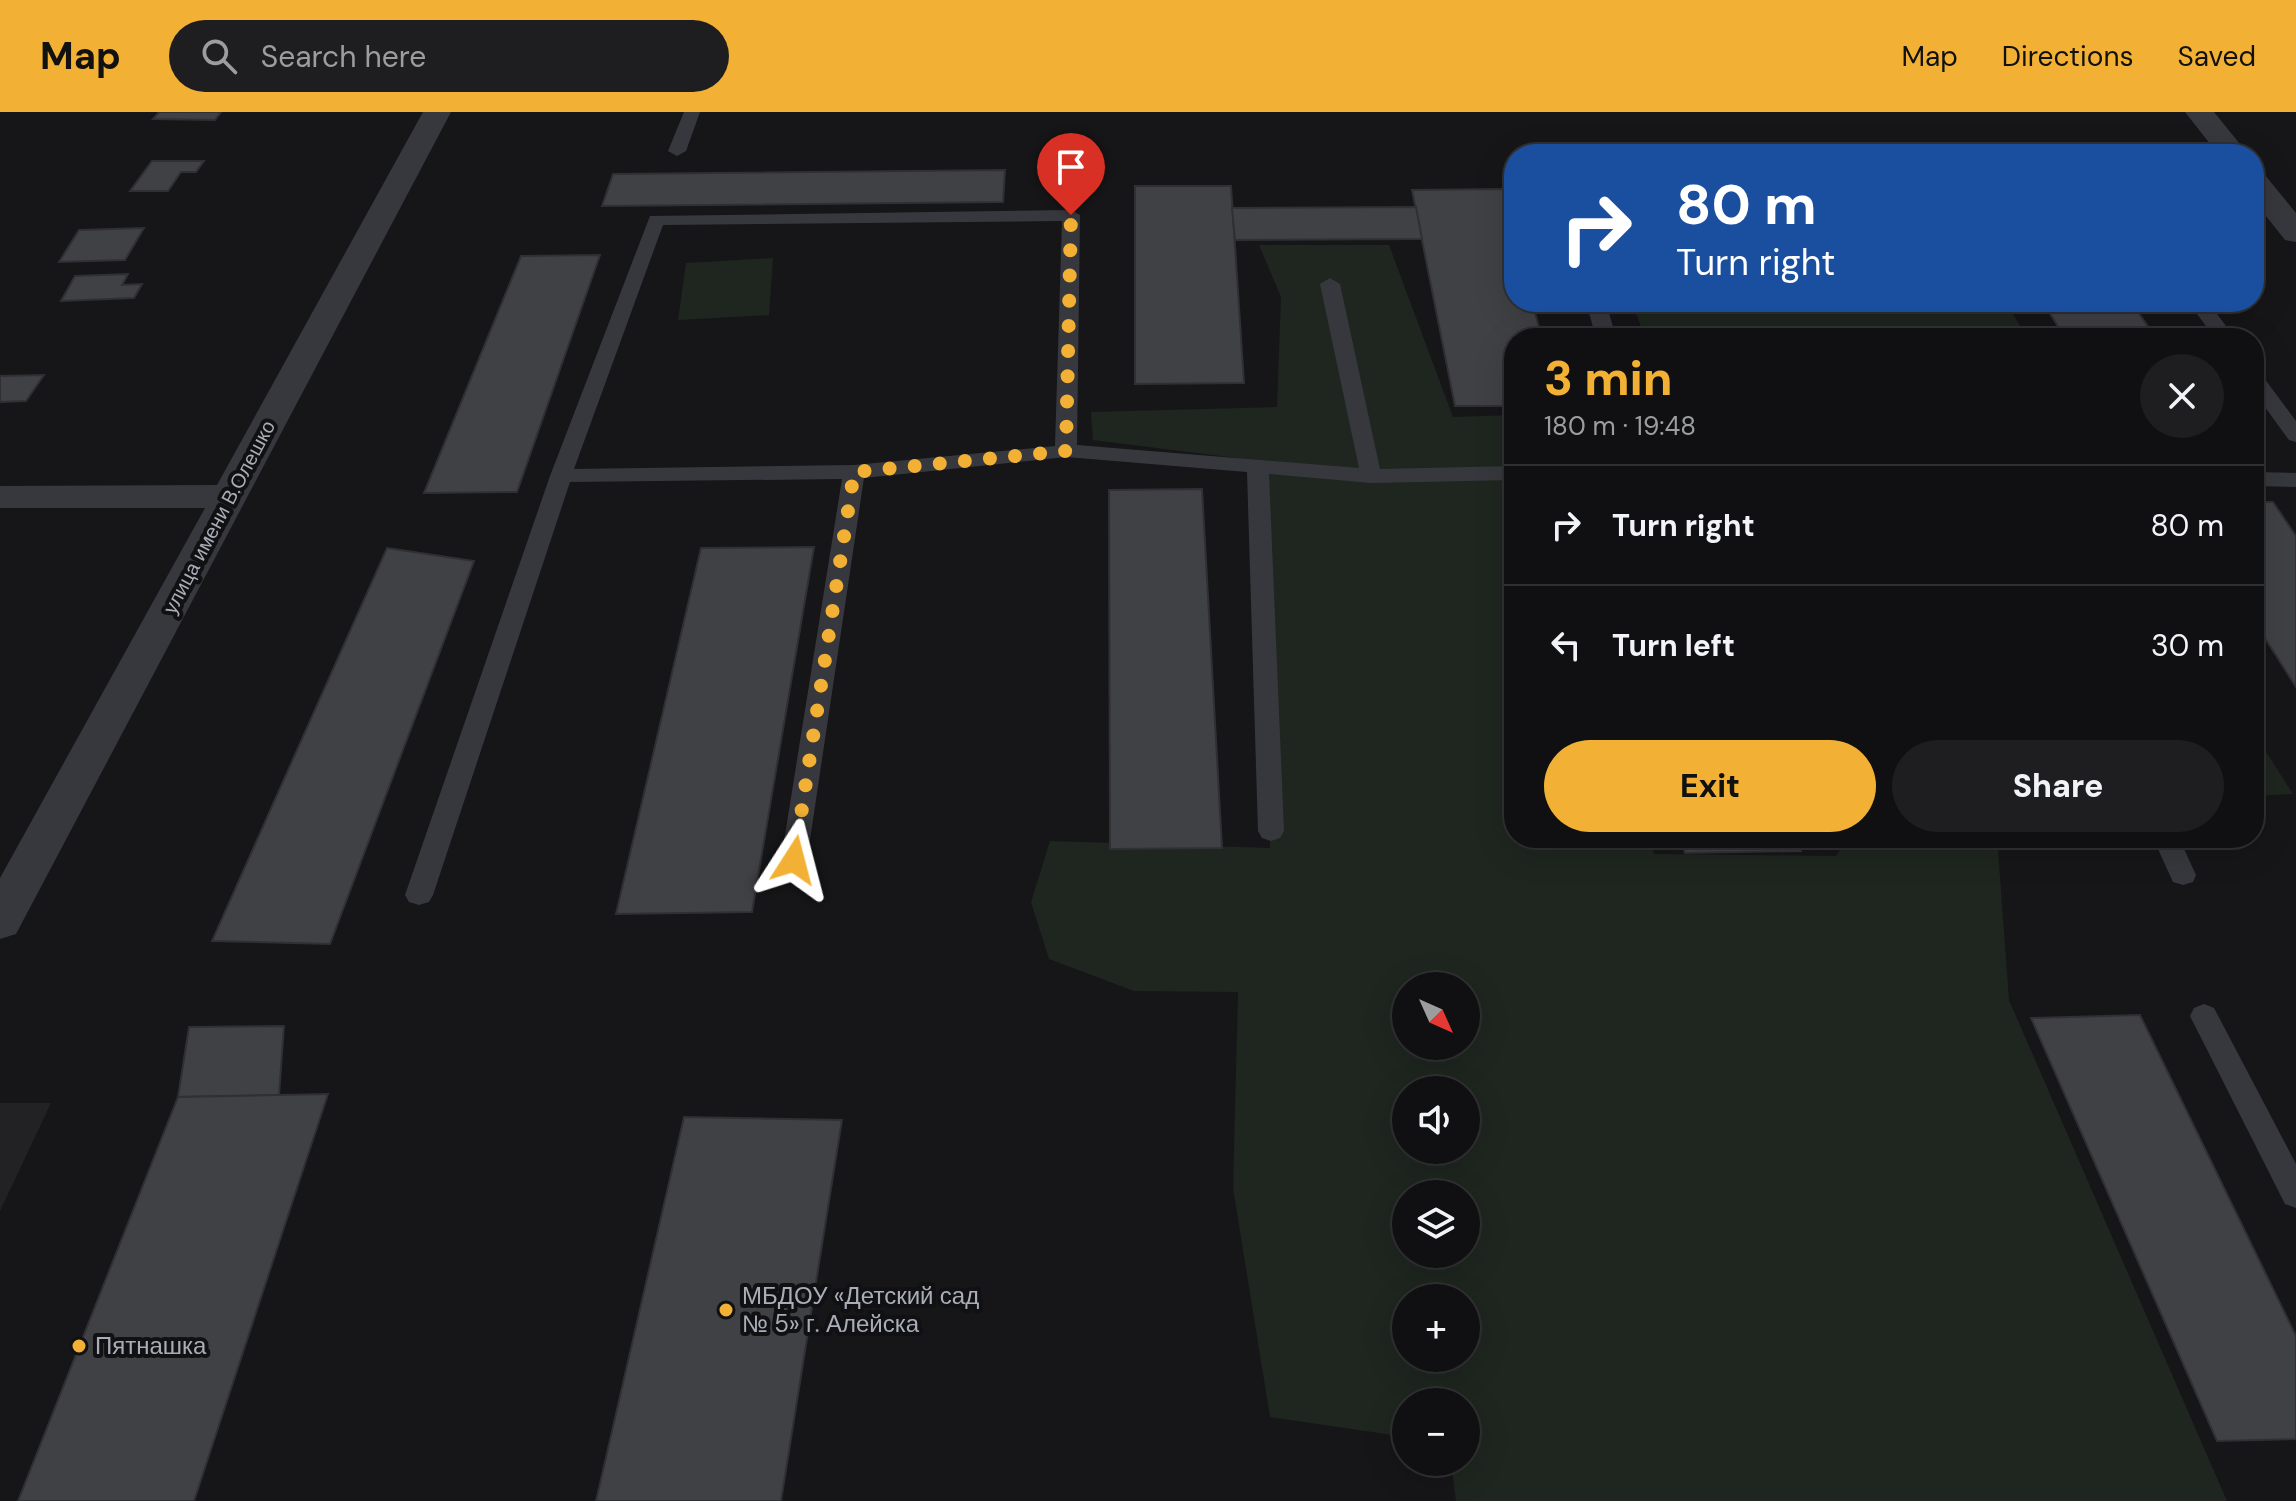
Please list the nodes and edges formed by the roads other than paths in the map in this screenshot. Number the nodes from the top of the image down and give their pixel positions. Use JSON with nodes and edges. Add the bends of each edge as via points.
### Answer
{"nodes":[{"id":1,"x":437,"y":112,"type":"edge"},
{"id":2,"x":692,"y":112,"type":"edge"},
{"id":3,"x":2199,"y":112,"type":"edge"},
{"id":4,"x":2225,"y":144,"type":"edge"},
{"id":5,"x":677,"y":151,"type":"dead end"},
{"id":6,"x":2264,"y":193,"type":"edge"},
{"id":7,"x":2296,"y":233,"type":"edge"},
{"id":8,"x":1330,"y":284,"type":"dead end"},
{"id":9,"x":2264,"y":392,"type":"edge"},
{"id":10,"x":2296,"y":436,"type":"edge"},
{"id":11,"x":1066,"y":451,"type":"junction"},
{"id":12,"x":1258,"y":466,"type":"junction"},
{"id":13,"x":854,"y":472,"type":"junction"},
{"id":14,"x":1504,"y":473,"type":"edge"},
{"id":15,"x":561,"y":476,"type":"junction"},
{"id":16,"x":1371,"y":476,"type":"junction"},
{"id":17,"x":2264,"y":479,"type":"edge"},
{"id":18,"x":2296,"y":480,"type":"edge"},
{"id":19,"x":232,"y":496,"type":"junction"},
{"id":20,"x":0,"y":497,"type":"edge"},
{"id":21,"x":1271,"y":831,"type":"dead end"},
{"id":22,"x":2171,"y":848,"type":"edge"},
{"id":23,"x":794,"y":860,"type":"dead end"},
{"id":24,"x":2183,"y":875,"type":"dead end"},
{"id":25,"x":419,"y":895,"type":"dead end"},
{"id":26,"x":0,"y":921,"type":"edge"},
{"id":27,"x":2204,"y":1016,"type":"dead end"},
{"id":28,"x":2296,"y":1194,"type":"edge"}],
"edges":[{"from":1,"to":19,"type":"street","name":"улица имени В.Олешко"},
{"from":2,"to":5,"type":"lane"},
{"from":3,"to":4,"type":"street"},
{"from":6,"to":7,"type":"street"},
{"from":8,"to":16,"type":"lane"},
{"from":9,"to":10,"type":"lane"},
{"from":11,"to":12,"type":"lane"},
{"from":11,"to":13,"type":"lane"},
{"from":11,"to":15,"type":"lane","via":[[1071,215],[656,220]]},
{"from":12,"to":16,"type":"lane"},
{"from":12,"to":21,"type":"lane"},
{"from":13,"to":15,"type":"lane"},
{"from":13,"to":23,"type":"lane"},
{"from":14,"to":16,"type":"lane"},
{"from":15,"to":25,"type":"lane"},
{"from":17,"to":18,"type":"lane"},
{"from":19,"to":20,"type":"street"},
{"from":19,"to":26,"type":"street","name":"улица имени В.Олешко"},
{"from":22,"to":24,"type":"lane"},
{"from":27,"to":28,"type":"lane"}]}
